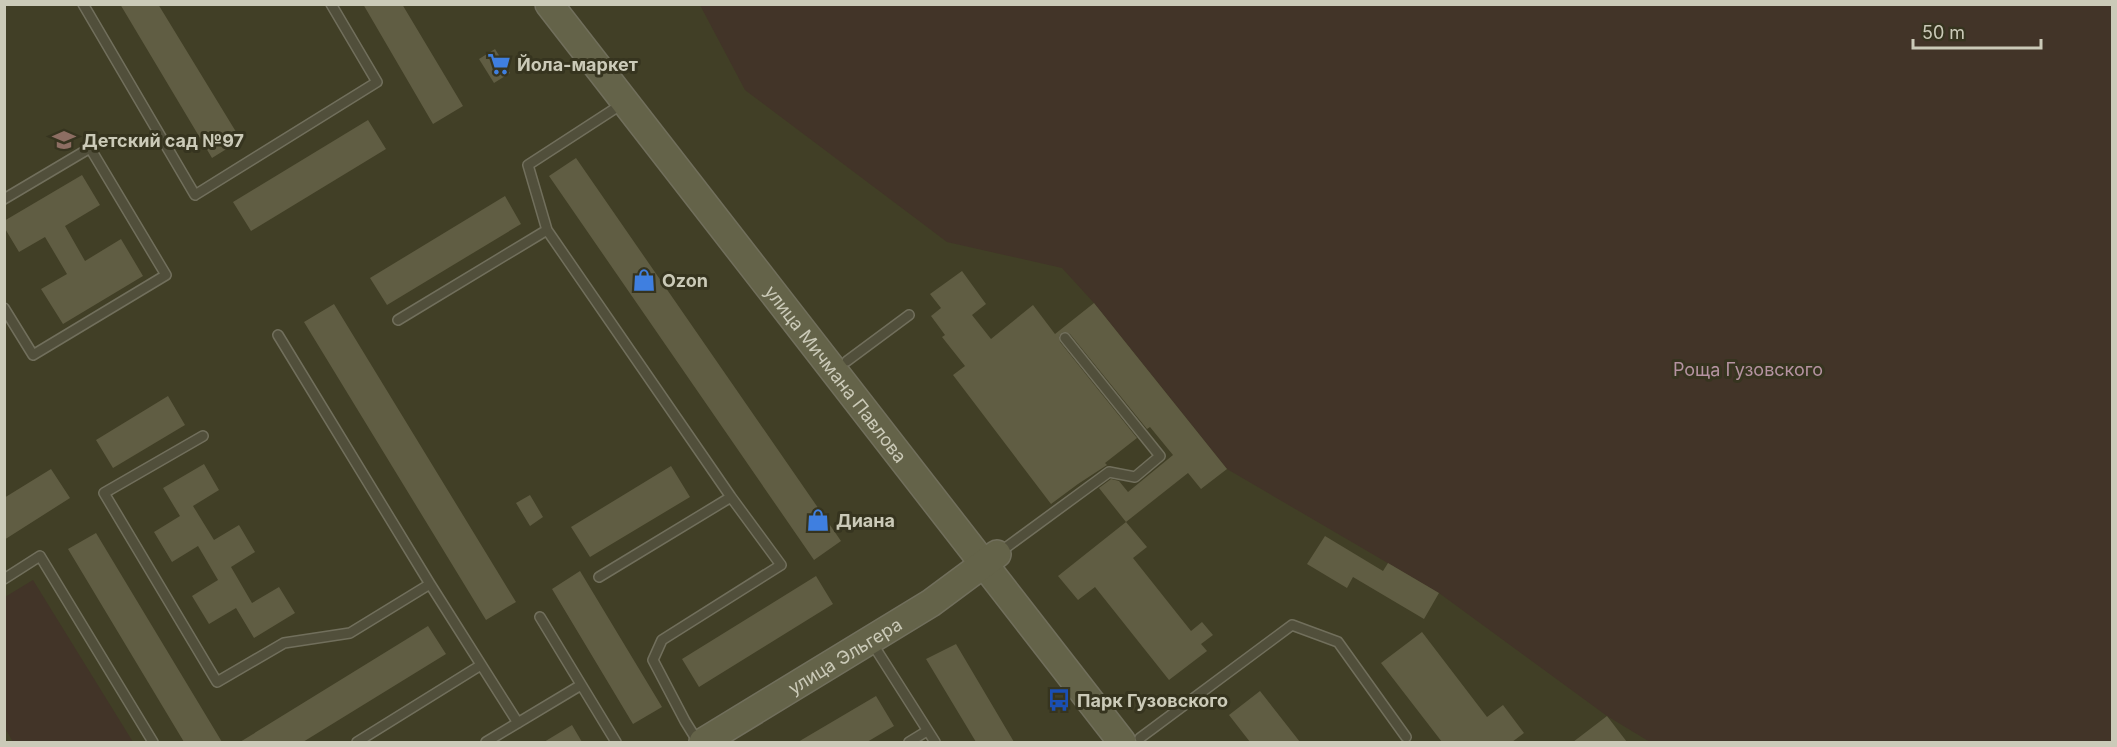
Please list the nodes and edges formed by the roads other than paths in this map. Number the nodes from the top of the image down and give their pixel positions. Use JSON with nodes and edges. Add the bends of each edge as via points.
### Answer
{"nodes":[{"id":1,"x":82,"y":4,"type":"edge"},
{"id":2,"x":331,"y":4,"type":"edge"},
{"id":3,"x":549,"y":4,"type":"edge"},
{"id":4,"x":572,"y":4,"type":"edge"},
{"id":5,"x":632,"y":97,"type":"junction"},
{"id":6,"x":4,"y":199,"type":"edge"},
{"id":7,"x":547,"y":230,"type":"junction"},
{"id":8,"x":4,"y":308,"type":"edge"},
{"id":9,"x":909,"y":315,"type":"dead end"},
{"id":10,"x":398,"y":320,"type":"dead end"},
{"id":11,"x":278,"y":335,"type":"dead end"},
{"id":12,"x":1065,"y":338,"type":"dead end"},
{"id":13,"x":840,"y":366,"type":"junction"},
{"id":14,"x":203,"y":436,"type":"dead end"},
{"id":15,"x":731,"y":497,"type":"junction"},
{"id":16,"x":991,"y":559,"type":"junction"},
{"id":17,"x":599,"y":577,"type":"dead end"},
{"id":18,"x":4,"y":579,"type":"edge"},
{"id":19,"x":430,"y":584,"type":"junction"},
{"id":20,"x":540,"y":617,"type":"dead end"},
{"id":21,"x":871,"y":641,"type":"junction"},
{"id":22,"x":481,"y":665,"type":"junction"},
{"id":23,"x":581,"y":685,"type":"junction"},
{"id":24,"x":518,"y":723,"type":"junction"},
{"id":25,"x":927,"y":731,"type":"junction"},
{"id":26,"x":1406,"y":737,"type":"dead end"},
{"id":27,"x":1135,"y":741,"type":"edge"},
{"id":28,"x":153,"y":742,"type":"edge"},
{"id":29,"x":357,"y":742,"type":"edge"},
{"id":30,"x":486,"y":742,"type":"edge"},
{"id":31,"x":616,"y":742,"type":"edge"},
{"id":32,"x":698,"y":742,"type":"edge"},
{"id":33,"x":703,"y":742,"type":"edge"},
{"id":34,"x":909,"y":742,"type":"edge"},
{"id":35,"x":935,"y":742,"type":"edge"}],
"edges":[{"from":1,"to":2,"type":"lane","via":[[195,195],[377,82]]},
{"from":3,"to":5,"type":"main road","name":"улица Мичмана Павлова"},
{"from":4,"to":5,"type":"main road","name":"улица Мичмана Павлова"},
{"from":5,"to":7,"type":"lane","via":[[528,165]]},
{"from":5,"to":13,"type":"main road","name":"улица Мичмана Павлова"},
{"from":6,"to":8,"type":"lane","via":[[90,148],[166,275],[33,354]]},
{"from":7,"to":10,"type":"lane"},
{"from":7,"to":15,"type":"lane"},
{"from":9,"to":13,"type":"lane"},
{"from":11,"to":19,"type":"lane"},
{"from":12,"to":16,"type":"lane","via":[[1160,456],[1135,477],[1109,472]]},
{"from":13,"to":16,"type":"main road","name":"улица Мичмана Павлова"},
{"from":14,"to":19,"type":"lane","via":[[104,493],[217,682],[284,643],[350,633]]},
{"from":15,"to":17,"type":"lane"},
{"from":15,"to":32,"type":"lane","via":[[781,565],[662,640],[653,660]]},
{"from":16,"to":21,"type":"main road","name":"улица Эльгера"},
{"from":16,"to":27,"type":"main road","name":"улица Мичмана Павлова"},
{"from":18,"to":28,"type":"lane","via":[[40,556]]},
{"from":19,"to":22,"type":"lane"},
{"from":20,"to":23,"type":"lane"},
{"from":21,"to":25,"type":"lane"},
{"from":21,"to":33,"type":"main road","name":"улица Эльгера"},
{"from":22,"to":24,"type":"lane"},
{"from":22,"to":29,"type":"lane"},
{"from":23,"to":24,"type":"lane"},
{"from":23,"to":31,"type":"lane"},
{"from":24,"to":30,"type":"lane"},
{"from":25,"to":34,"type":"lane"},
{"from":25,"to":35,"type":"lane"},
{"from":26,"to":27,"type":"lane","via":[[1338,642],[1292,626]]}]}
